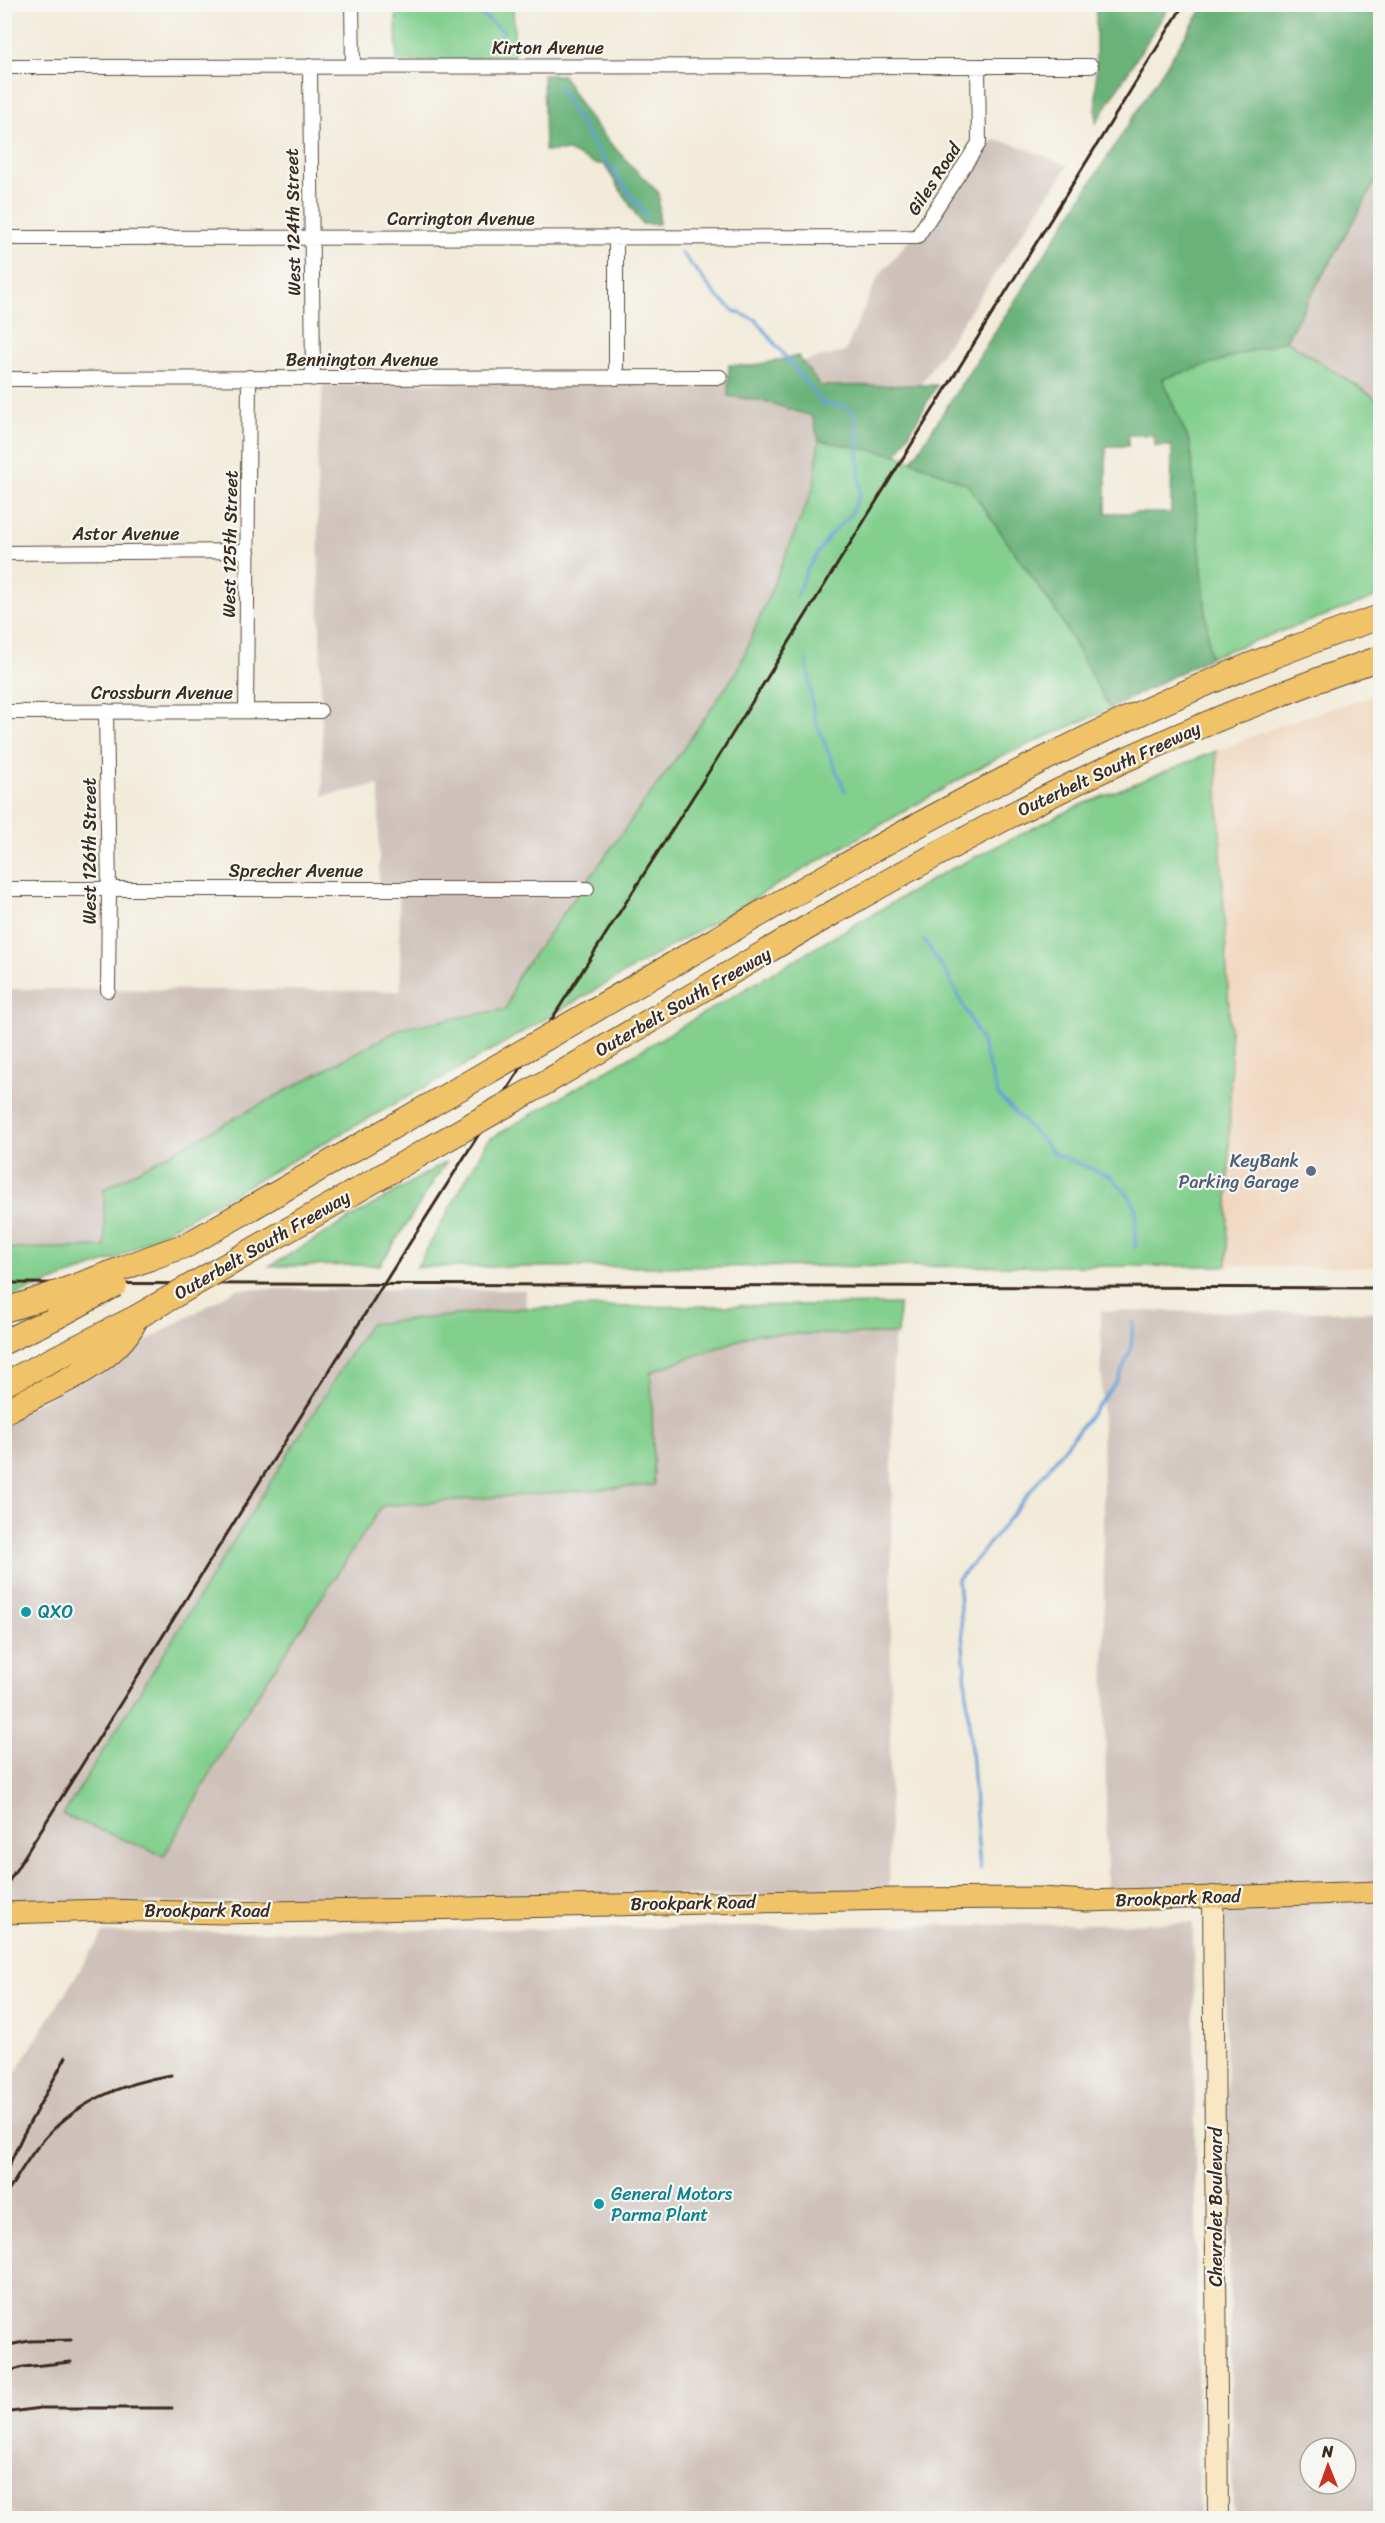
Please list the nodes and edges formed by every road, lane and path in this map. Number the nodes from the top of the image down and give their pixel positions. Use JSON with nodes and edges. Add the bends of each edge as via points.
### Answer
{"nodes":[{"id":1,"x":352,"y":4,"type":"edge"},
{"id":2,"x":310,"y":66,"type":"junction"},
{"id":3,"x":353,"y":66,"type":"junction"},
{"id":4,"x":1091,"y":66,"type":"dead end"},
{"id":5,"x":4,"y":67,"type":"edge"},
{"id":6,"x":978,"y":67,"type":"junction"},
{"id":7,"x":310,"y":237,"type":"junction"},
{"id":8,"x":616,"y":237,"type":"junction"},
{"id":9,"x":917,"y":237,"type":"joint"},
{"id":10,"x":4,"y":238,"type":"edge"},
{"id":11,"x":249,"y":377,"type":"junction"},
{"id":12,"x":720,"y":377,"type":"dead end"},
{"id":13,"x":616,"y":378,"type":"junction"},
{"id":14,"x":4,"y":379,"type":"edge"},
{"id":15,"x":313,"y":379,"type":"junction"},
{"id":16,"x":248,"y":551,"type":"junction"},
{"id":17,"x":4,"y":553,"type":"edge"},
{"id":18,"x":1380,"y":616,"type":"edge"},
{"id":19,"x":1380,"y":658,"type":"edge"},
{"id":20,"x":106,"y":711,"type":"junction"},
{"id":21,"x":246,"y":711,"type":"junction"},
{"id":22,"x":320,"y":711,"type":"dead end"},
{"id":23,"x":4,"y":712,"type":"edge"},
{"id":24,"x":109,"y":888,"type":"junction"},
{"id":25,"x":4,"y":889,"type":"edge"},
{"id":26,"x":587,"y":889,"type":"dead end"},
{"id":27,"x":108,"y":990,"type":"dead end"},
{"id":28,"x":190,"y":1243,"type":"junction"},
{"id":29,"x":4,"y":1310,"type":"edge"},
{"id":30,"x":137,"y":1317,"type":"junction"},
{"id":31,"x":4,"y":1342,"type":"edge"},
{"id":32,"x":4,"y":1384,"type":"edge"},
{"id":33,"x":4,"y":1412,"type":"edge"},
{"id":34,"x":1380,"y":1892,"type":"edge"},
{"id":35,"x":1213,"y":1896,"type":"junction"},
{"id":36,"x":4,"y":1913,"type":"edge"},
{"id":37,"x":1218,"y":2518,"type":"edge"}],
"edges":[{"from":1,"to":3,"type":"street"},
{"from":2,"to":3,"type":"street","name":"Kirton Avenue"},
{"from":2,"to":5,"type":"street","name":"Kirton Avenue"},
{"from":2,"to":7,"type":"street","name":"West 124th Street"},
{"from":3,"to":6,"type":"street","name":"Kirton Avenue"},
{"from":4,"to":6,"type":"street","name":"Kirton Avenue"},
{"from":6,"to":9,"type":"street","name":"Giles Road","via":[[979,143]]},
{"from":7,"to":8,"type":"street","name":"Carrington Avenue"},
{"from":7,"to":10,"type":"street","name":"Carrington Avenue"},
{"from":7,"to":15,"type":"street","name":"West 124th Street"},
{"from":8,"to":9,"type":"street","name":"Carrington Avenue"},
{"from":8,"to":13,"type":"street"},
{"from":11,"to":14,"type":"street","name":"Bennington Avenue"},
{"from":11,"to":15,"type":"street","name":"Bennington Avenue"},
{"from":11,"to":16,"type":"street","name":"West 125th Street"},
{"from":12,"to":13,"type":"street","name":"Bennington Avenue"},
{"from":13,"to":15,"type":"street","name":"Bennington Avenue"},
{"from":16,"to":17,"type":"street","name":"Astor Avenue"},
{"from":16,"to":21,"type":"street","name":"West 125th Street"},
{"from":18,"to":28,"type":"highway","name":"Outerbelt South Freeway","bridge":true,"via":[[1186,692],[986,787]]},
{"from":19,"to":30,"type":"highway","name":"Outerbelt South Freeway","bridge":true,"via":[[1215,719],[996,823]]},
{"from":20,"to":21,"type":"street","name":"Crossburn Avenue"},
{"from":20,"to":23,"type":"street","name":"Crossburn Avenue"},
{"from":20,"to":24,"type":"street","name":"West 126th Street"},
{"from":21,"to":22,"type":"street","name":"Crossburn Avenue"},
{"from":24,"to":25,"type":"street","name":"Sprecher Avenue"},
{"from":24,"to":26,"type":"street","name":"Sprecher Avenue"},
{"from":24,"to":27,"type":"street","name":"West 126th Street"},
{"from":28,"to":29,"type":"highway","bridge":true,"via":[[53,1296]]},
{"from":28,"to":31,"type":"highway","name":"Outerbelt South Freeway","bridge":true},
{"from":30,"to":32,"type":"highway","name":"Outerbelt South Freeway"},
{"from":30,"to":33,"type":"highway","via":[[125,1339],[101,1360]]},
{"from":34,"to":35,"type":"main road","name":"Brookpark Road"},
{"from":35,"to":36,"type":"main road","name":"Brookpark Road","via":[[1086,1901],[934,1899],[222,1913]]},
{"from":35,"to":37,"type":"main road","name":"Chevrolet Boulevard"}]}
